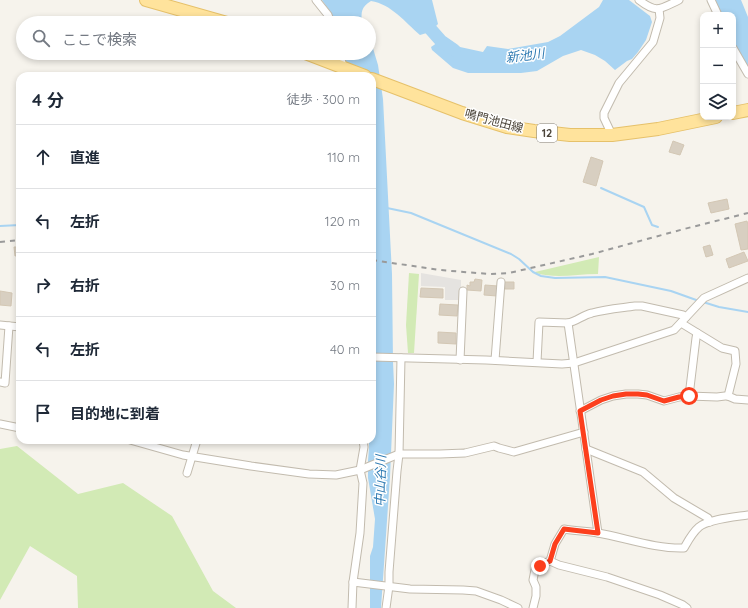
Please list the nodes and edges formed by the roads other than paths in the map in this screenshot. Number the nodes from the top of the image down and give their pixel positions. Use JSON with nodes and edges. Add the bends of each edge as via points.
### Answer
{"nodes":[{"id":1,"x":146,"y":0,"type":"edge"},
{"id":2,"x":316,"y":0,"type":"edge"},
{"id":3,"x":679,"y":0,"type":"edge"},
{"id":4,"x":711,"y":0,"type":"edge"},
{"id":5,"x":641,"y":2,"type":"edge"},
{"id":6,"x":659,"y":10,"type":"junction"},
{"id":7,"x":717,"y":12,"type":"edge"},
{"id":8,"x":202,"y":16,"type":"edge"},
{"id":9,"x":328,"y":16,"type":"edge"},
{"id":10,"x":736,"y":55,"type":"edge"},
{"id":11,"x":322,"y":60,"type":"edge"},
{"id":12,"x":342,"y":60,"type":"edge"},
{"id":13,"x":345,"y":69,"type":"junction"},
{"id":14,"x":353,"y":72,"type":"edge"},
{"id":15,"x":748,"y":74,"type":"edge"},
{"id":16,"x":378,"y":81,"type":"edge"},
{"id":17,"x":748,"y":110,"type":"edge"},
{"id":18,"x":736,"y":112,"type":"edge"},
{"id":19,"x":702,"y":120,"type":"edge"},
{"id":20,"x":612,"y":135,"type":"junction"},
{"id":21,"x":748,"y":278,"type":"edge"},
{"id":22,"x":500,"y":282,"type":"dead end"},
{"id":23,"x":463,"y":291,"type":"dead end"},
{"id":24,"x":686,"y":317,"type":"junction"},
{"id":25,"x":568,"y":323,"type":"junction"},
{"id":26,"x":681,"y":323,"type":"junction"},
{"id":27,"x":0,"y":325,"type":"edge"},
{"id":28,"x":9,"y":326,"type":"junction"},
{"id":29,"x":16,"y":327,"type":"edge"},
{"id":30,"x":698,"y":333,"type":"junction"},
{"id":31,"x":376,"y":357,"type":"edge"},
{"id":32,"x":399,"y":358,"type":"junction"},
{"id":33,"x":460,"y":360,"type":"junction"},
{"id":34,"x":495,"y":360,"type":"junction"},
{"id":35,"x":537,"y":362,"type":"junction"},
{"id":36,"x":574,"y":362,"type":"junction"},
{"id":37,"x":0,"y":382,"type":"edge"},
{"id":38,"x":689,"y":396,"type":"junction"},
{"id":39,"x":728,"y":396,"type":"junction"},
{"id":40,"x":748,"y":400,"type":"edge"},
{"id":41,"x":580,"y":411,"type":"junction"},
{"id":42,"x":0,"y":424,"type":"edge"},
{"id":43,"x":16,"y":427,"type":"edge"},
{"id":44,"x":584,"y":432,"type":"junction"},
{"id":45,"x":144,"y":444,"type":"edge"},
{"id":46,"x":196,"y":444,"type":"edge"},
{"id":47,"x":364,"y":444,"type":"edge"},
{"id":48,"x":586,"y":449,"type":"junction"},
{"id":49,"x":397,"y":455,"type":"junction"},
{"id":50,"x":191,"y":456,"type":"junction"},
{"id":51,"x":363,"y":469,"type":"junction"},
{"id":52,"x":187,"y":473,"type":"dead end"},
{"id":53,"x":748,"y":515,"type":"edge"},
{"id":54,"x":710,"y":522,"type":"junction"},
{"id":55,"x":598,"y":533,"type":"junction"},
{"id":56,"x":550,"y":561,"type":"junction"},
{"id":57,"x":354,"y":582,"type":"junction"},
{"id":58,"x":387,"y":586,"type":"junction"},
{"id":59,"x":501,"y":600,"type":"junction"},
{"id":60,"x":352,"y":608,"type":"edge"},
{"id":61,"x":386,"y":608,"type":"edge"},
{"id":62,"x":500,"y":608,"type":"edge"},
{"id":63,"x":518,"y":608,"type":"edge"},
{"id":64,"x":533,"y":608,"type":"edge"},
{"id":65,"x":687,"y":608,"type":"edge"}],
"edges":[{"from":1,"to":8,"type":"main road"},
{"from":2,"to":9,"type":"street"},
{"from":3,"to":6,"type":"street"},
{"from":4,"to":7,"type":"street"},
{"from":5,"to":6,"type":"street"},
{"from":6,"to":20,"type":"street","via":[[660,18],[653,42],[619,83],[604,113]]},
{"from":10,"to":15,"type":"street"},
{"from":11,"to":13,"type":"main road"},
{"from":12,"to":13,"type":"street"},
{"from":13,"to":14,"type":"main road"},
{"from":16,"to":20,"type":"main road","name":"鳴門池田線","number":"12","via":[[462,113],[507,126],[570,135]]},
{"from":17,"to":18,"type":"main road"},
{"from":19,"to":20,"type":"main road","name":"鳴門池田線","number":"12"},
{"from":21,"to":24,"type":"street","via":[[704,298]]},
{"from":22,"to":34,"type":"street"},
{"from":23,"to":33,"type":"street"},
{"from":24,"to":25,"type":"street","via":[[635,306],[592,313]]},
{"from":24,"to":26,"type":"street"},
{"from":25,"to":35,"type":"street","via":[[539,322]]},
{"from":25,"to":36,"type":"street"},
{"from":26,"to":30,"type":"street"},
{"from":26,"to":36,"type":"street","via":[[674,330]]},
{"from":27,"to":28,"type":"street"},
{"from":28,"to":29,"type":"street"},
{"from":28,"to":37,"type":"street","via":[[5,383]]},
{"from":30,"to":38,"type":"street"},
{"from":30,"to":39,"type":"street","via":[[722,348],[735,351],[736,364]]},
{"from":31,"to":32,"type":"street"},
{"from":32,"to":33,"type":"street"},
{"from":32,"to":49,"type":"street"},
{"from":33,"to":34,"type":"street"},
{"from":34,"to":35,"type":"street"},
{"from":35,"to":36,"type":"street"},
{"from":36,"to":41,"type":"street"},
{"from":38,"to":39,"type":"street"},
{"from":38,"to":41,"type":"street","via":[[664,401],[647,395],[626,394],[601,400]]},
{"from":39,"to":40,"type":"street"},
{"from":41,"to":44,"type":"street"},
{"from":42,"to":43,"type":"street"},
{"from":44,"to":48,"type":"street"},
{"from":44,"to":49,"type":"street","via":[[514,452],[494,446],[465,453]]},
{"from":45,"to":50,"type":"street"},
{"from":46,"to":50,"type":"street"},
{"from":47,"to":51,"type":"street"},
{"from":48,"to":54,"type":"street","via":[[643,472],[674,498],[708,518]]},
{"from":48,"to":55,"type":"street"},
{"from":49,"to":51,"type":"street"},
{"from":49,"to":58,"type":"street"},
{"from":50,"to":51,"type":"street","via":[[309,474],[336,475]]},
{"from":50,"to":52,"type":"street"},
{"from":51,"to":57,"type":"street","via":[[360,533]]},
{"from":53,"to":54,"type":"street"},
{"from":54,"to":55,"type":"street","via":[[700,527],[684,548],[656,546]]},
{"from":55,"to":56,"type":"street","via":[[564,529],[555,544]]},
{"from":56,"to":64,"type":"street","via":[[536,570],[533,580],[536,587]]},
{"from":56,"to":65,"type":"street","via":[[607,576],[668,598]]},
{"from":57,"to":58,"type":"street"},
{"from":57,"to":60,"type":"street"},
{"from":58,"to":59,"type":"street","via":[[463,590]]},
{"from":58,"to":61,"type":"street"},
{"from":59,"to":62,"type":"street"},
{"from":59,"to":63,"type":"street"}]}
